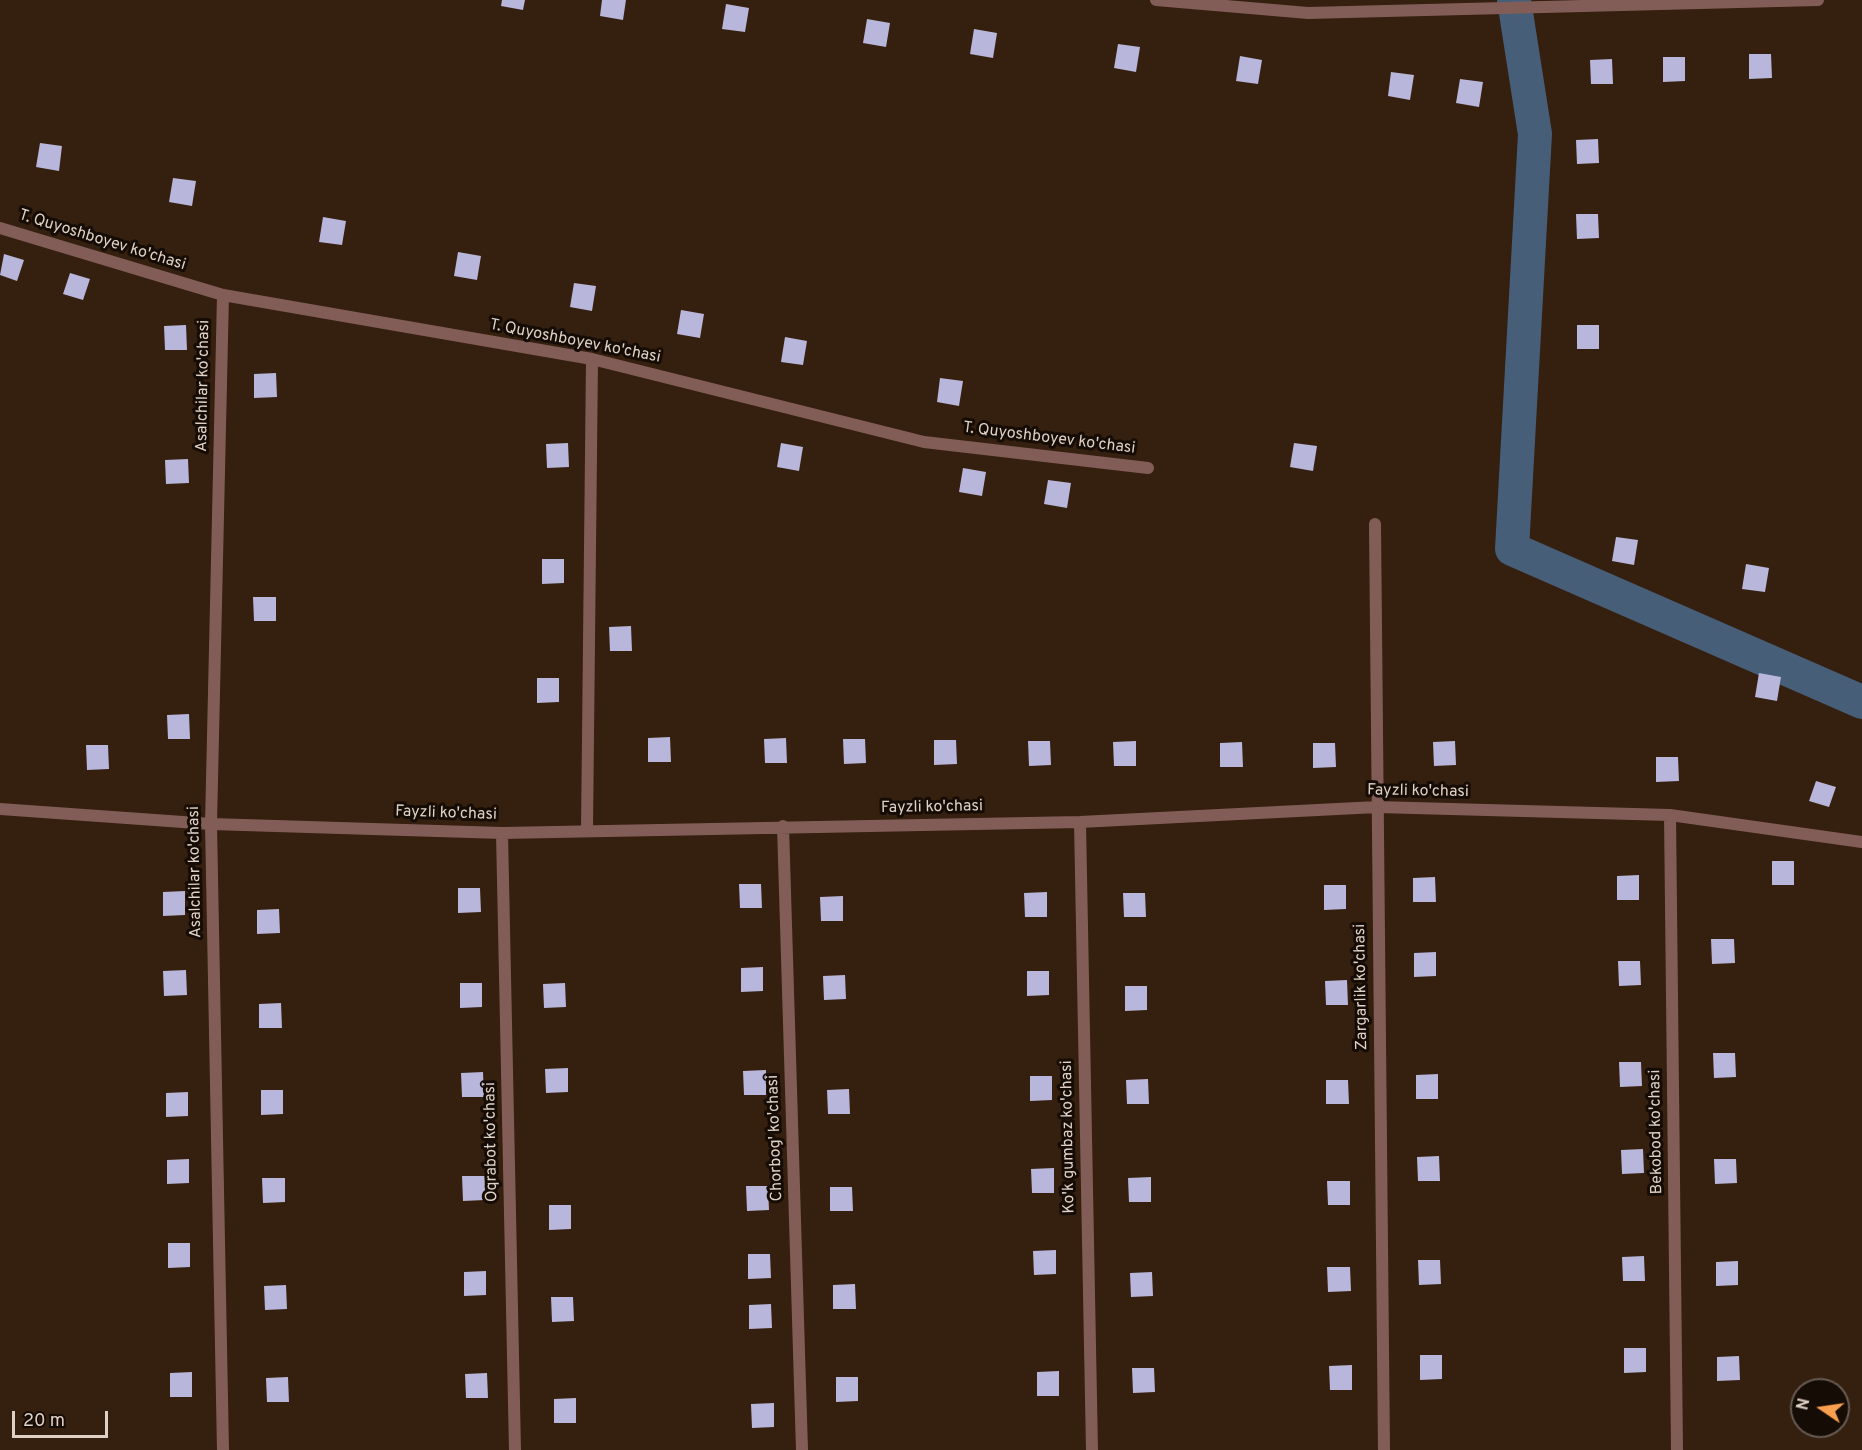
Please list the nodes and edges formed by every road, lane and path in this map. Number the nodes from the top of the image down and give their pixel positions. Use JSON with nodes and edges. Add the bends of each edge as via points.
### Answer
{"nodes":[{"id":1,"x":1156,"y":0,"type":"edge"},
{"id":2,"x":1818,"y":0,"type":"edge"},
{"id":3,"x":1564,"y":3,"type":"edge"},
{"id":4,"x":0,"y":228,"type":"edge"},
{"id":5,"x":223,"y":294,"type":"junction"},
{"id":6,"x":592,"y":359,"type":"junction"},
{"id":7,"x":1148,"y":468,"type":"dead end"},
{"id":8,"x":1375,"y":524,"type":"dead end"},
{"id":9,"x":1377,"y":807,"type":"junction"},
{"id":10,"x":0,"y":809,"type":"edge"},
{"id":11,"x":1670,"y":815,"type":"junction"},
{"id":12,"x":1080,"y":822,"type":"junction"},
{"id":13,"x":211,"y":824,"type":"junction"},
{"id":14,"x":783,"y":826,"type":"junction"},
{"id":15,"x":586,"y":830,"type":"junction"},
{"id":16,"x":502,"y":833,"type":"junction"},
{"id":17,"x":1862,"y":842,"type":"edge"},
{"id":18,"x":223,"y":1450,"type":"edge"},
{"id":19,"x":515,"y":1450,"type":"edge"},
{"id":20,"x":802,"y":1450,"type":"edge"},
{"id":21,"x":1092,"y":1450,"type":"edge"},
{"id":22,"x":1384,"y":1450,"type":"edge"},
{"id":23,"x":1677,"y":1450,"type":"edge"}],
"edges":[{"from":1,"to":3,"type":"street","via":[[1308,13]]},
{"from":2,"to":3,"type":"street"},
{"from":4,"to":5,"type":"street","name":"T. Quyoshboyev ko'chasi"},
{"from":5,"to":6,"type":"street","name":"T. Quyoshboyev ko'chasi"},
{"from":5,"to":13,"type":"street","name":"Asalchilar ko'chasi"},
{"from":6,"to":7,"type":"street","name":"T. Quyoshboyev ko'chasi","via":[[924,442]]},
{"from":6,"to":15,"type":"street"},
{"from":8,"to":9,"type":"street","name":"Zargarlik ko'chasi"},
{"from":9,"to":11,"type":"street","name":"Fayzli ko'chasi"},
{"from":9,"to":12,"type":"street","name":"Fayzli ko'chasi"},
{"from":9,"to":22,"type":"street","name":"Zargarlik ko'chasi"},
{"from":10,"to":13,"type":"street","name":"Fayzli ko'chasi"},
{"from":11,"to":17,"type":"street","name":"Fayzli ko'chasi"},
{"from":11,"to":23,"type":"street","name":"Bekobod ko'chasi"},
{"from":12,"to":14,"type":"street","name":"Fayzli ko'chasi"},
{"from":12,"to":21,"type":"street","name":"Ko'k gumbaz ko'chasi"},
{"from":13,"to":16,"type":"street","name":"Fayzli ko'chasi"},
{"from":13,"to":18,"type":"street","name":"Asalchilar ko'chasi"},
{"from":14,"to":15,"type":"street","name":"Fayzli ko'chasi"},
{"from":14,"to":20,"type":"street","name":"Chorbog' ko'chasi"},
{"from":15,"to":16,"type":"street","name":"Fayzli ko'chasi"},
{"from":16,"to":19,"type":"street","name":"Oqrabot ko'chasi"}]}
